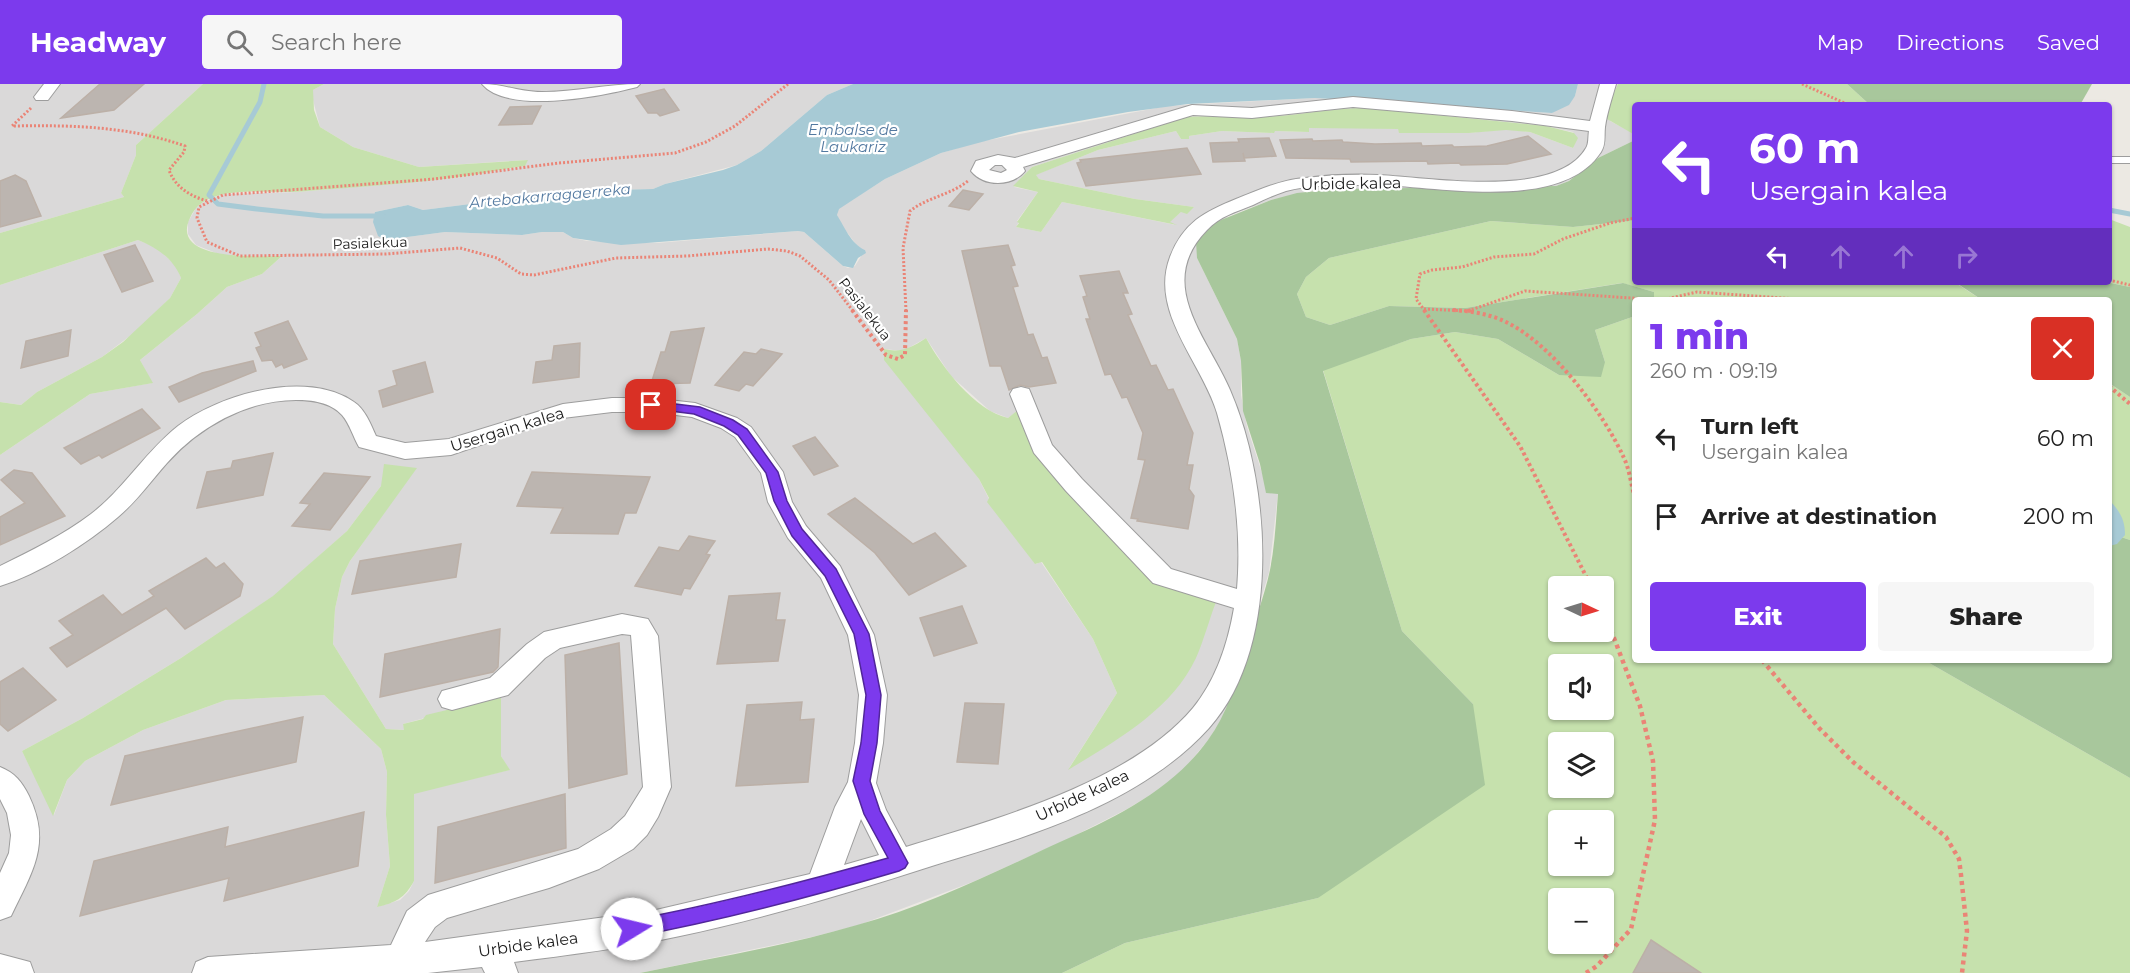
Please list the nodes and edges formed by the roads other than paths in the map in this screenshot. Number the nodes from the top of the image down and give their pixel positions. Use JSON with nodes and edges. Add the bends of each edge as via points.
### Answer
{"nodes":[{"id":1,"x":490,"y":84,"type":"edge"},
{"id":2,"x":632,"y":84,"type":"edge"},
{"id":3,"x":1608,"y":84,"type":"edge"},
{"id":4,"x":1598,"y":127,"type":"junction"},
{"id":5,"x":2112,"y":160,"type":"edge"},
{"id":6,"x":2130,"y":160,"type":"edge"},
{"id":7,"x":980,"y":171,"type":"road end"},
{"id":8,"x":1021,"y":394,"type":"dead end"},
{"id":9,"x":0,"y":578,"type":"edge"},
{"id":10,"x":1248,"y":602,"type":"junction"},
{"id":11,"x":452,"y":699,"type":"dead end"},
{"id":12,"x":0,"y":780,"type":"edge"},
{"id":13,"x":862,"y":783,"type":"junction"},
{"id":14,"x":899,"y":863,"type":"junction"},
{"id":15,"x":822,"y":885,"type":"junction"},
{"id":16,"x":0,"y":905,"type":"edge"},
{"id":17,"x":402,"y":960,"type":"junction"},
{"id":18,"x":497,"y":962,"type":"edge"},
{"id":19,"x":0,"y":970,"type":"edge"},
{"id":20,"x":18,"y":973,"type":"edge"},
{"id":21,"x":208,"y":973,"type":"edge"}],
"edges":[{"from":1,"to":2,"type":"street","via":[[501,91],[533,96]]},
{"from":3,"to":4,"type":"street","name":"Urbide kalea"},
{"from":4,"to":7,"type":"street","via":[[1353,102],[1252,113],[1192,110],[1014,164],[991,160]]},
{"from":4,"to":10,"type":"street","name":"Urbide kalea","via":[[1596,147],[1585,161],[1538,183],[1488,188],[1376,180],[1291,185],[1212,215],[1180,250],[1175,295],[1194,344],[1220,391],[1240,462],[1249,544]]},
{"from":5,"to":6,"type":"lane"},
{"from":8,"to":10,"type":"street","via":[[1042,448],[1162,576]]},
{"from":9,"to":13,"type":"street","name":"Usergain kalea","via":[[65,542],[113,508],[160,454],[188,430],[212,414],[267,396],[331,397],[348,408],[367,442],[405,451],[451,447],[536,418],[585,408],[651,405],[696,410],[743,432],[759,451],[772,472],[780,501],[796,532],[831,573],[861,634],[873,695]]},
{"from":10,"to":14,"type":"street","name":"Urbide kalea","via":[[1221,689],[1195,724],[1159,756],[1066,805]]},
{"from":11,"to":17,"type":"street","via":[[498,687],[553,639],[622,624],[639,626],[645,636],[657,787],[639,823],[588,861],[423,914]]},
{"from":12,"to":16,"type":"street","via":[[22,809],[25,851]]},
{"from":13,"to":14,"type":"street","name":"Usergain kalea","via":[[873,814]]},
{"from":13,"to":15,"type":"street","name":"Usergain kalea"},
{"from":14,"to":15,"type":"street","name":"Urbide kalea"},
{"from":15,"to":18,"type":"street","name":"Urbide kalea"},
{"from":17,"to":18,"type":"street","name":"Urbide kalea"},
{"from":17,"to":21,"type":"street","name":"Urbide kalea"},
{"from":19,"to":20,"type":"street"}]}
